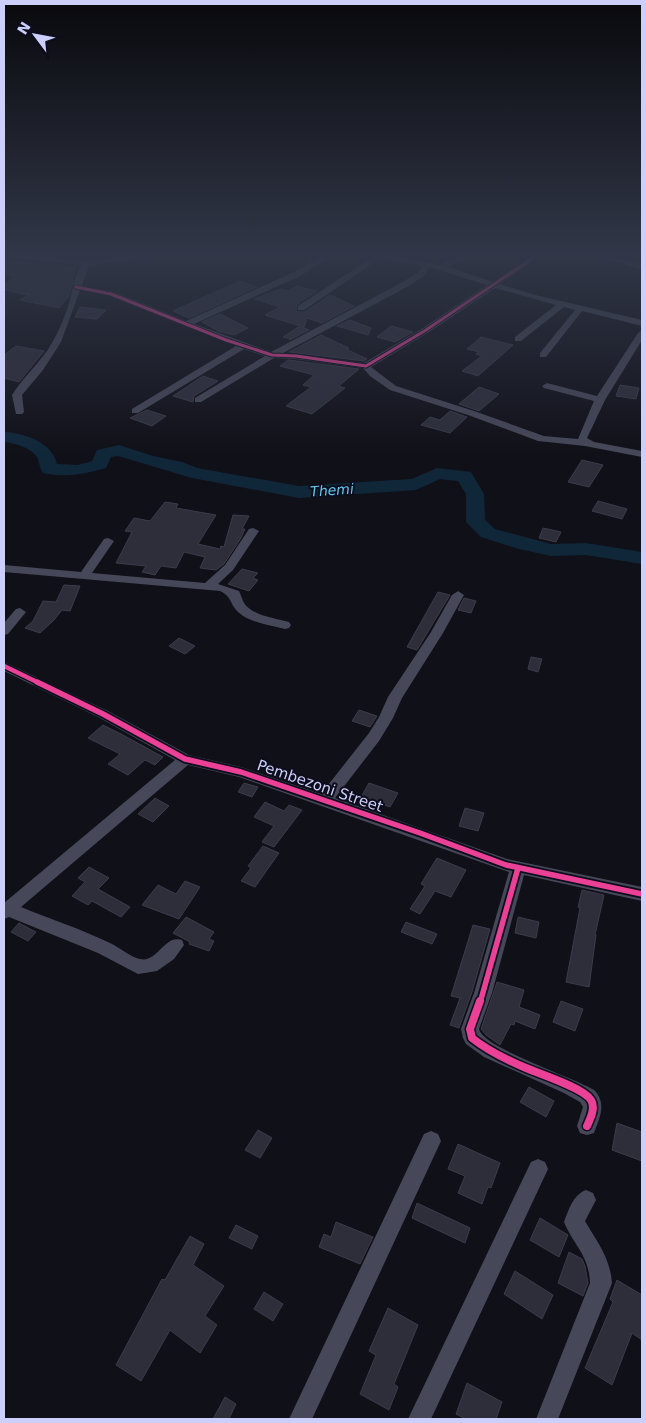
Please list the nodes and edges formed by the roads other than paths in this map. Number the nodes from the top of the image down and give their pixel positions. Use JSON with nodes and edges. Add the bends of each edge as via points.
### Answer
{"nodes":[{"id":1,"x":65,"y":322,"type":"edge"},
{"id":2,"x":183,"y":322,"type":"edge"},
{"id":3,"x":191,"y":322,"type":"edge"},
{"id":4,"x":334,"y":322,"type":"edge"},
{"id":5,"x":437,"y":322,"type":"edge"},
{"id":6,"x":539,"y":322,"type":"edge"},
{"id":7,"x":569,"y":322,"type":"edge"},
{"id":8,"x":187,"y":324,"type":"junction"},
{"id":9,"x":642,"y":334,"type":"edge"},
{"id":10,"x":518,"y":339,"type":"dead end"},
{"id":11,"x":243,"y":346,"type":"junction"},
{"id":12,"x":543,"y":355,"type":"dead end"},
{"id":13,"x":272,"y":356,"type":"junction"},
{"id":14,"x":366,"y":366,"type":"junction"},
{"id":15,"x":547,"y":386,"type":"dead end"},
{"id":16,"x":198,"y":400,"type":"dead end"},
{"id":17,"x":600,"y":400,"type":"junction"},
{"id":18,"x":135,"y":411,"type":"dead end"},
{"id":19,"x":19,"y":412,"type":"dead end"},
{"id":20,"x":586,"y":443,"type":"junction"},
{"id":21,"x":642,"y":454,"type":"edge"},
{"id":22,"x":253,"y":531,"type":"dead end"},
{"id":23,"x":108,"y":541,"type":"dead end"},
{"id":24,"x":4,"y":569,"type":"edge"},
{"id":25,"x":84,"y":576,"type":"junction"},
{"id":26,"x":209,"y":586,"type":"junction"},
{"id":27,"x":458,"y":595,"type":"dead end"},
{"id":28,"x":20,"y":612,"type":"dead end"},
{"id":29,"x":285,"y":625,"type":"dead end"},
{"id":30,"x":4,"y":631,"type":"edge"},
{"id":31,"x":4,"y":666,"type":"edge"},
{"id":32,"x":186,"y":759,"type":"junction"},
{"id":33,"x":324,"y":801,"type":"junction"},
{"id":34,"x":518,"y":868,"type":"junction"},
{"id":35,"x":642,"y":894,"type":"edge"},
{"id":36,"x":5,"y":910,"type":"edge"},
{"id":37,"x":176,"y":945,"type":"dead end"},
{"id":38,"x":587,"y":1126,"type":"dead end"},
{"id":39,"x":431,"y":1141,"type":"dead end"},
{"id":40,"x":538,"y":1169,"type":"dead end"},
{"id":41,"x":586,"y":1200,"type":"dead end"},
{"id":42,"x":300,"y":1419,"type":"edge"},
{"id":43,"x":419,"y":1419,"type":"edge"},
{"id":44,"x":548,"y":1419,"type":"edge"}],
"edges":[{"from":1,"to":19,"type":"street","via":[[40,368],[17,395]]},
{"from":2,"to":8,"type":"street"},
{"from":3,"to":8,"type":"street"},
{"from":4,"to":13,"type":"street"},
{"from":5,"to":14,"type":"street"},
{"from":6,"to":10,"type":"street"},
{"from":7,"to":12,"type":"street"},
{"from":8,"to":11,"type":"street"},
{"from":9,"to":17,"type":"street"},
{"from":11,"to":13,"type":"street"},
{"from":11,"to":18,"type":"street"},
{"from":13,"to":14,"type":"street","via":[[296,356]]},
{"from":13,"to":16,"type":"street"},
{"from":14,"to":20,"type":"street","via":[[393,388],[542,440]]},
{"from":15,"to":17,"type":"street"},
{"from":17,"to":20,"type":"street","via":[[582,435]]},
{"from":20,"to":21,"type":"street"},
{"from":22,"to":26,"type":"street","via":[[229,567]]},
{"from":23,"to":25,"type":"street"},
{"from":24,"to":25,"type":"street"},
{"from":25,"to":26,"type":"street"},
{"from":26,"to":29,"type":"street","via":[[230,590],[241,610]]},
{"from":27,"to":33,"type":"street","via":[[394,697],[374,737]]},
{"from":28,"to":30,"type":"street"},
{"from":31,"to":32,"type":"street","name":"Pembezoni Street"},
{"from":32,"to":33,"type":"street","name":"Pembezoni Street","via":[[241,772]]},
{"from":32,"to":36,"type":"street"},
{"from":33,"to":34,"type":"street","name":"Pembezoni Street"},
{"from":34,"to":35,"type":"street","name":"Pembezoni Street"},
{"from":34,"to":38,"type":"street","via":[[470,1029],[472,1038],[479,1045],[524,1068],[582,1092],[591,1100],[593,1111]]},
{"from":36,"to":37,"type":"street","via":[[104,948],[138,967],[150,966]]},
{"from":39,"to":42,"type":"street","via":[[393,1229]]},
{"from":40,"to":43,"type":"street"},
{"from":41,"to":44,"type":"street","via":[[574,1222],[595,1252],[601,1268],[601,1283]]}]}
